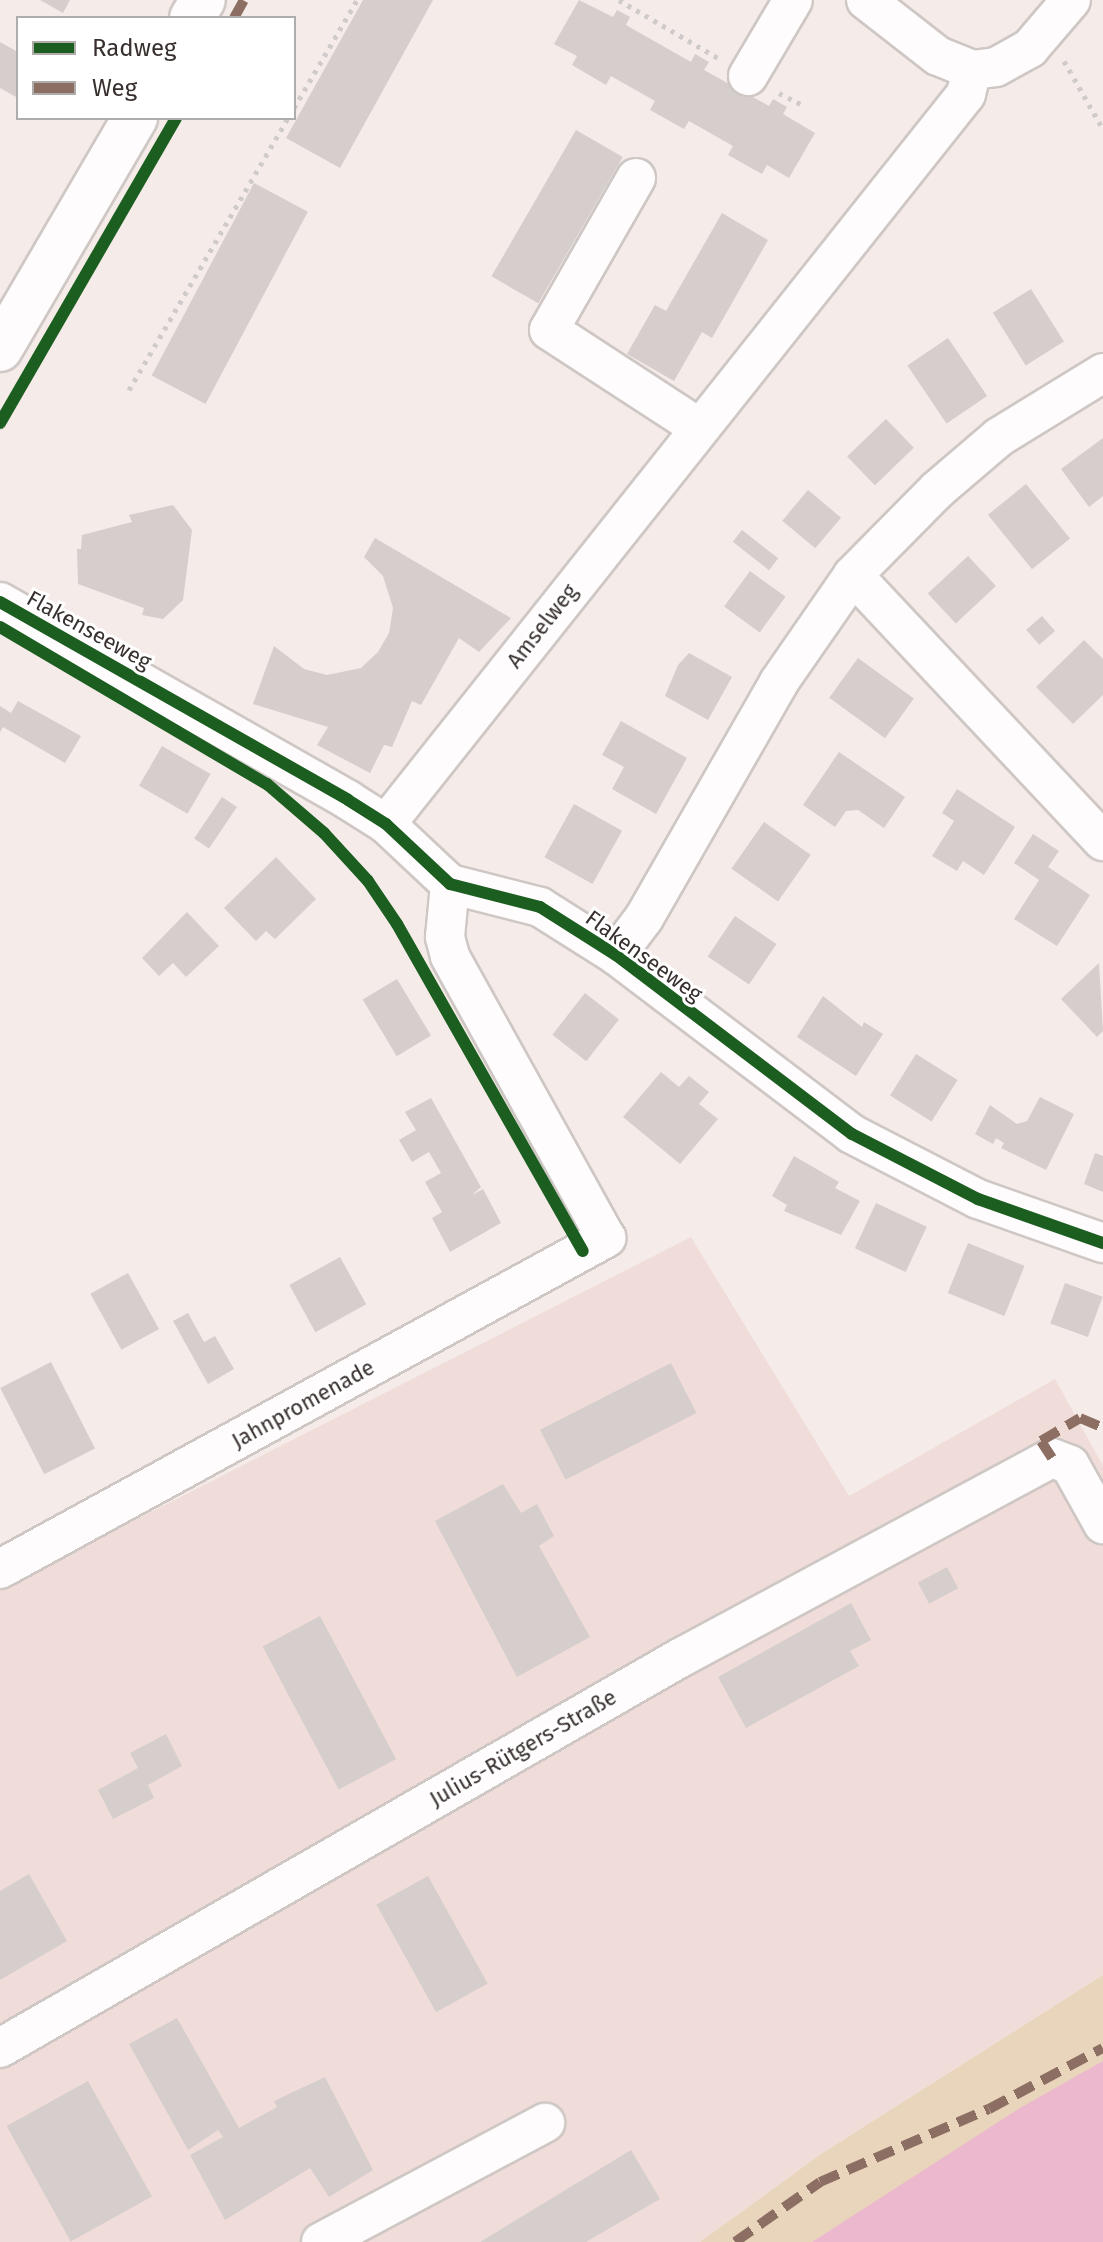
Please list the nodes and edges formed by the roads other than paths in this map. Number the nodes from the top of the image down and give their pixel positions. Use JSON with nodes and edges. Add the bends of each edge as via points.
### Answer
{"nodes":[{"id":1,"x":793,"y":0,"type":"edge"},
{"id":2,"x":866,"y":0,"type":"edge"},
{"id":3,"x":1071,"y":0,"type":"edge"},
{"id":4,"x":972,"y":70,"type":"junction"},
{"id":5,"x":748,"y":76,"type":"road end"},
{"id":6,"x":134,"y":120,"type":"edge"},
{"id":7,"x":636,"y":178,"type":"dead end"},
{"id":8,"x":0,"y":349,"type":"edge"},
{"id":9,"x":1103,"y":373,"type":"edge"},
{"id":10,"x":698,"y":427,"type":"junction"},
{"id":11,"x":853,"y":575,"type":"junction"},
{"id":12,"x":0,"y":602,"type":"edge"},
{"id":13,"x":386,"y":824,"type":"junction"},
{"id":14,"x":1103,"y":841,"type":"edge"},
{"id":15,"x":450,"y":884,"type":"junction"},
{"id":16,"x":616,"y":955,"type":"junction"},
{"id":17,"x":1103,"y":1243,"type":"edge"},
{"id":18,"x":1103,"y":1524,"type":"edge"},
{"id":19,"x":0,"y":1569,"type":"edge"},
{"id":20,"x":0,"y":2048,"type":"edge"},
{"id":21,"x":545,"y":2123,"type":"dead end"},
{"id":22,"x":321,"y":2242,"type":"edge"}],
"edges":[{"from":1,"to":5,"type":"street"},
{"from":2,"to":4,"type":"street","via":[[938,56]]},
{"from":3,"to":4,"type":"street","via":[[1047,33],[996,67]]},
{"from":4,"to":10,"type":"street","name":"Amselweg","via":[[966,94]]},
{"from":6,"to":8,"type":"main road"},
{"from":7,"to":10,"type":"street","via":[[549,330]]},
{"from":9,"to":11,"type":"street","name":"Flakenseeweg","via":[[999,437],[937,490]]},
{"from":10,"to":13,"type":"street","name":"Amselweg"},
{"from":11,"to":14,"type":"street"},
{"from":11,"to":16,"type":"street","name":"Flakenseeweg","via":[[779,682],[644,918]]},
{"from":12,"to":13,"type":"street","name":"Flakenseeweg"},
{"from":13,"to":15,"type":"street","name":"Flakenseeweg"},
{"from":15,"to":16,"type":"street","name":"Flakenseeweg","via":[[540,907]]},
{"from":15,"to":19,"type":"street","name":"Jahnpromenade","via":[[445,937],[450,956],[606,1238]]},
{"from":16,"to":17,"type":"street","name":"Flakenseeweg","via":[[852,1134],[978,1199]]},
{"from":18,"to":20,"type":"street","name":"Julius-Rütgers-Straße","via":[[1070,1465],[1052,1458],[680,1658]]},
{"from":21,"to":22,"type":"street"}]}
